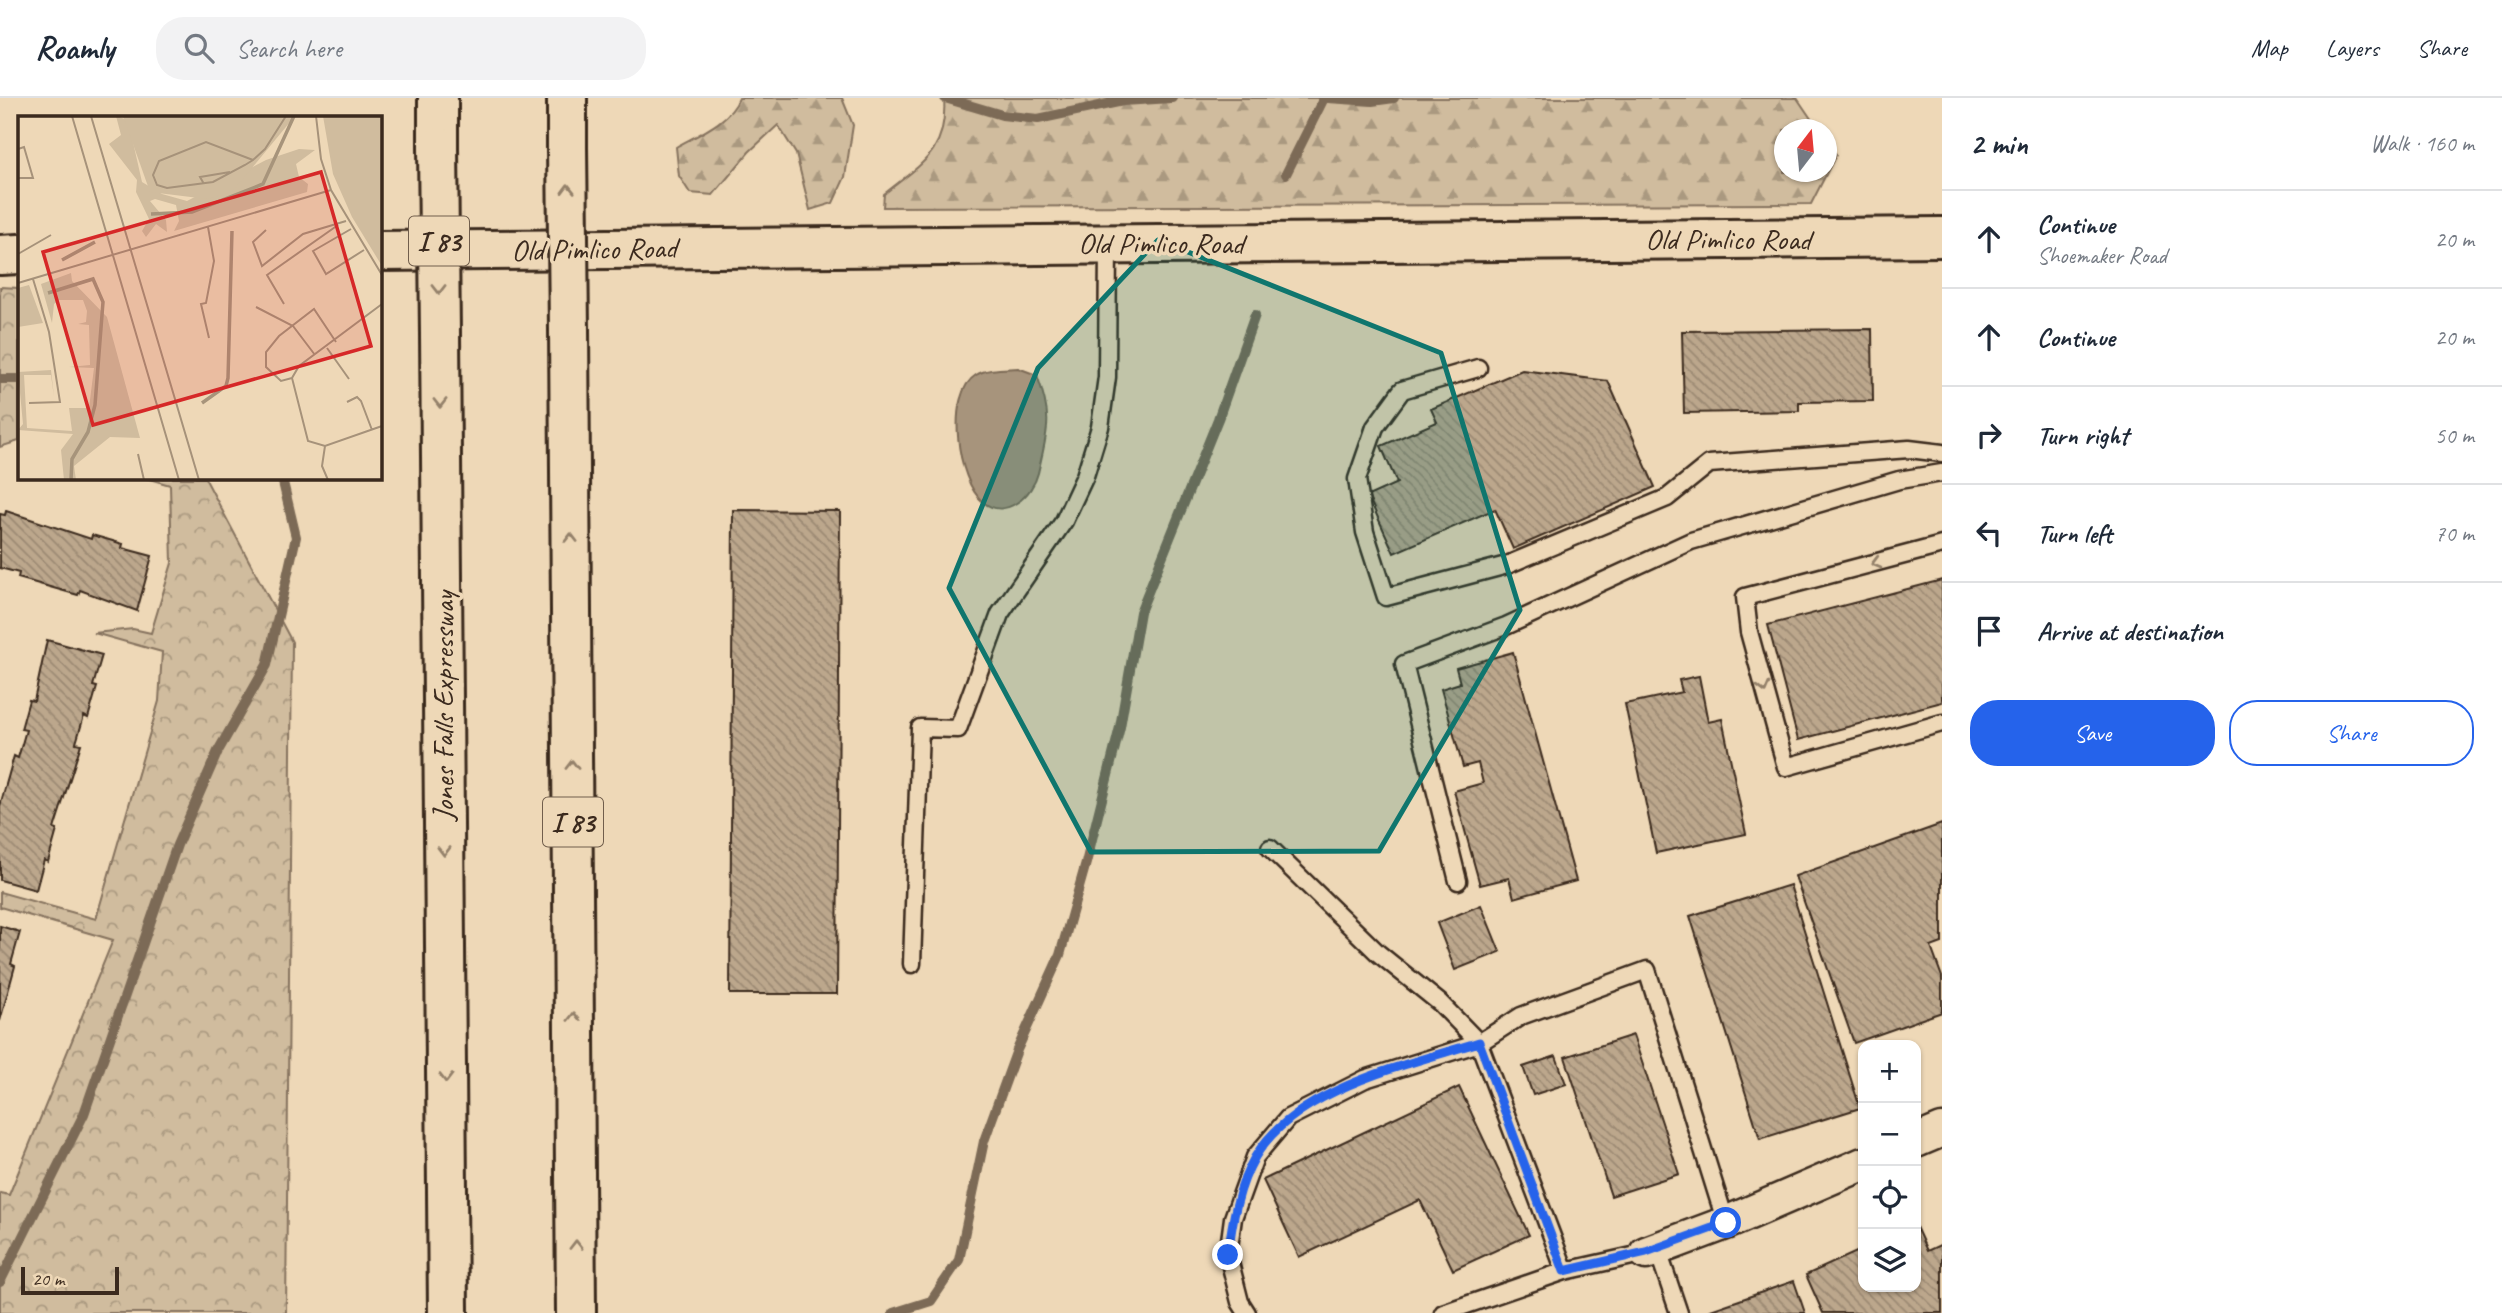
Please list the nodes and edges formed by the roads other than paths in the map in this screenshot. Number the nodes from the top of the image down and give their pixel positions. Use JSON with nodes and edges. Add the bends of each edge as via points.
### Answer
{"nodes":[{"id":1,"x":438,"y":98,"type":"edge"},
{"id":2,"x":567,"y":98,"type":"edge"},
{"id":3,"x":1942,"y":237,"type":"edge"},
{"id":4,"x":1108,"y":244,"type":"junction"},
{"id":5,"x":382,"y":251,"type":"edge"},
{"id":6,"x":18,"y":254,"type":"edge"},
{"id":7,"x":0,"y":255,"type":"edge"},
{"id":8,"x":1478,"y":368,"type":"dead end"},
{"id":9,"x":1942,"y":453,"type":"edge"},
{"id":10,"x":1942,"y":473,"type":"edge"},
{"id":11,"x":1942,"y":545,"type":"edge"},
{"id":12,"x":1942,"y":723,"type":"edge"},
{"id":13,"x":1270,"y":848,"type":"dead end"},
{"id":14,"x":1458,"y":881,"type":"dead end"},
{"id":15,"x":912,"y":964,"type":"dead end"},
{"id":16,"x":1479,"y":1042,"type":"junction"},
{"id":17,"x":1942,"y":1130,"type":"edge"},
{"id":18,"x":1921,"y":1139,"type":"edge"},
{"id":19,"x":1858,"y":1166,"type":"edge"},
{"id":20,"x":1726,"y":1223,"type":"junction"},
{"id":21,"x":1652,"y":1250,"type":"junction"},
{"id":22,"x":1564,"y":1271,"type":"junction"},
{"id":23,"x":448,"y":1313,"type":"edge"},
{"id":24,"x":576,"y":1313,"type":"edge"},
{"id":25,"x":1247,"y":1313,"type":"edge"},
{"id":26,"x":1443,"y":1313,"type":"edge"},
{"id":27,"x":1679,"y":1313,"type":"edge"}],
"edges":[{"from":1,"to":23,"type":"main road","name":"Jones Falls Expressway","number":"I 83","one_way":true,"bridge":true},
{"from":24,"to":2,"type":"main road","number":"I 83","one_way":true,"bridge":true},
{"from":3,"to":4,"type":"main road","name":"Old Pimlico Road"},
{"from":4,"to":5,"type":"main road","name":"Old Pimlico Road"},
{"from":4,"to":15,"type":"lane","via":[[1107,377],[1100,427],[1086,476],[1064,521],[1000,614],[958,729],[920,728]]},
{"from":6,"to":7,"type":"main road"},
{"from":8,"to":9,"type":"lane","via":[[1402,390],[1375,427],[1357,479],[1365,532],[1387,597],[1507,565],[1667,498],[1709,464],[1909,449]]},
{"from":10,"to":14,"type":"lane","via":[[1899,480],[1691,541],[1506,626],[1404,664]]},
{"from":11,"to":12,"type":"lane","one_way":true,"via":[[1745,597],[1749,632],[1786,767]]},
{"from":13,"to":16,"type":"lane"},
{"from":16,"to":20,"type":"lane","via":[[1521,1016],[1647,970]]},
{"from":16,"to":22,"type":"lane"},
{"from":16,"to":25,"type":"lane","via":[[1365,1079],[1288,1118],[1255,1157],[1233,1218],[1228,1255]]},
{"from":17,"to":18,"type":"street"},
{"from":19,"to":20,"type":"street"},
{"from":20,"to":21,"type":"street"},
{"from":21,"to":22,"type":"lane"},
{"from":21,"to":27,"type":"lane"},
{"from":22,"to":26,"type":"lane"}]}
